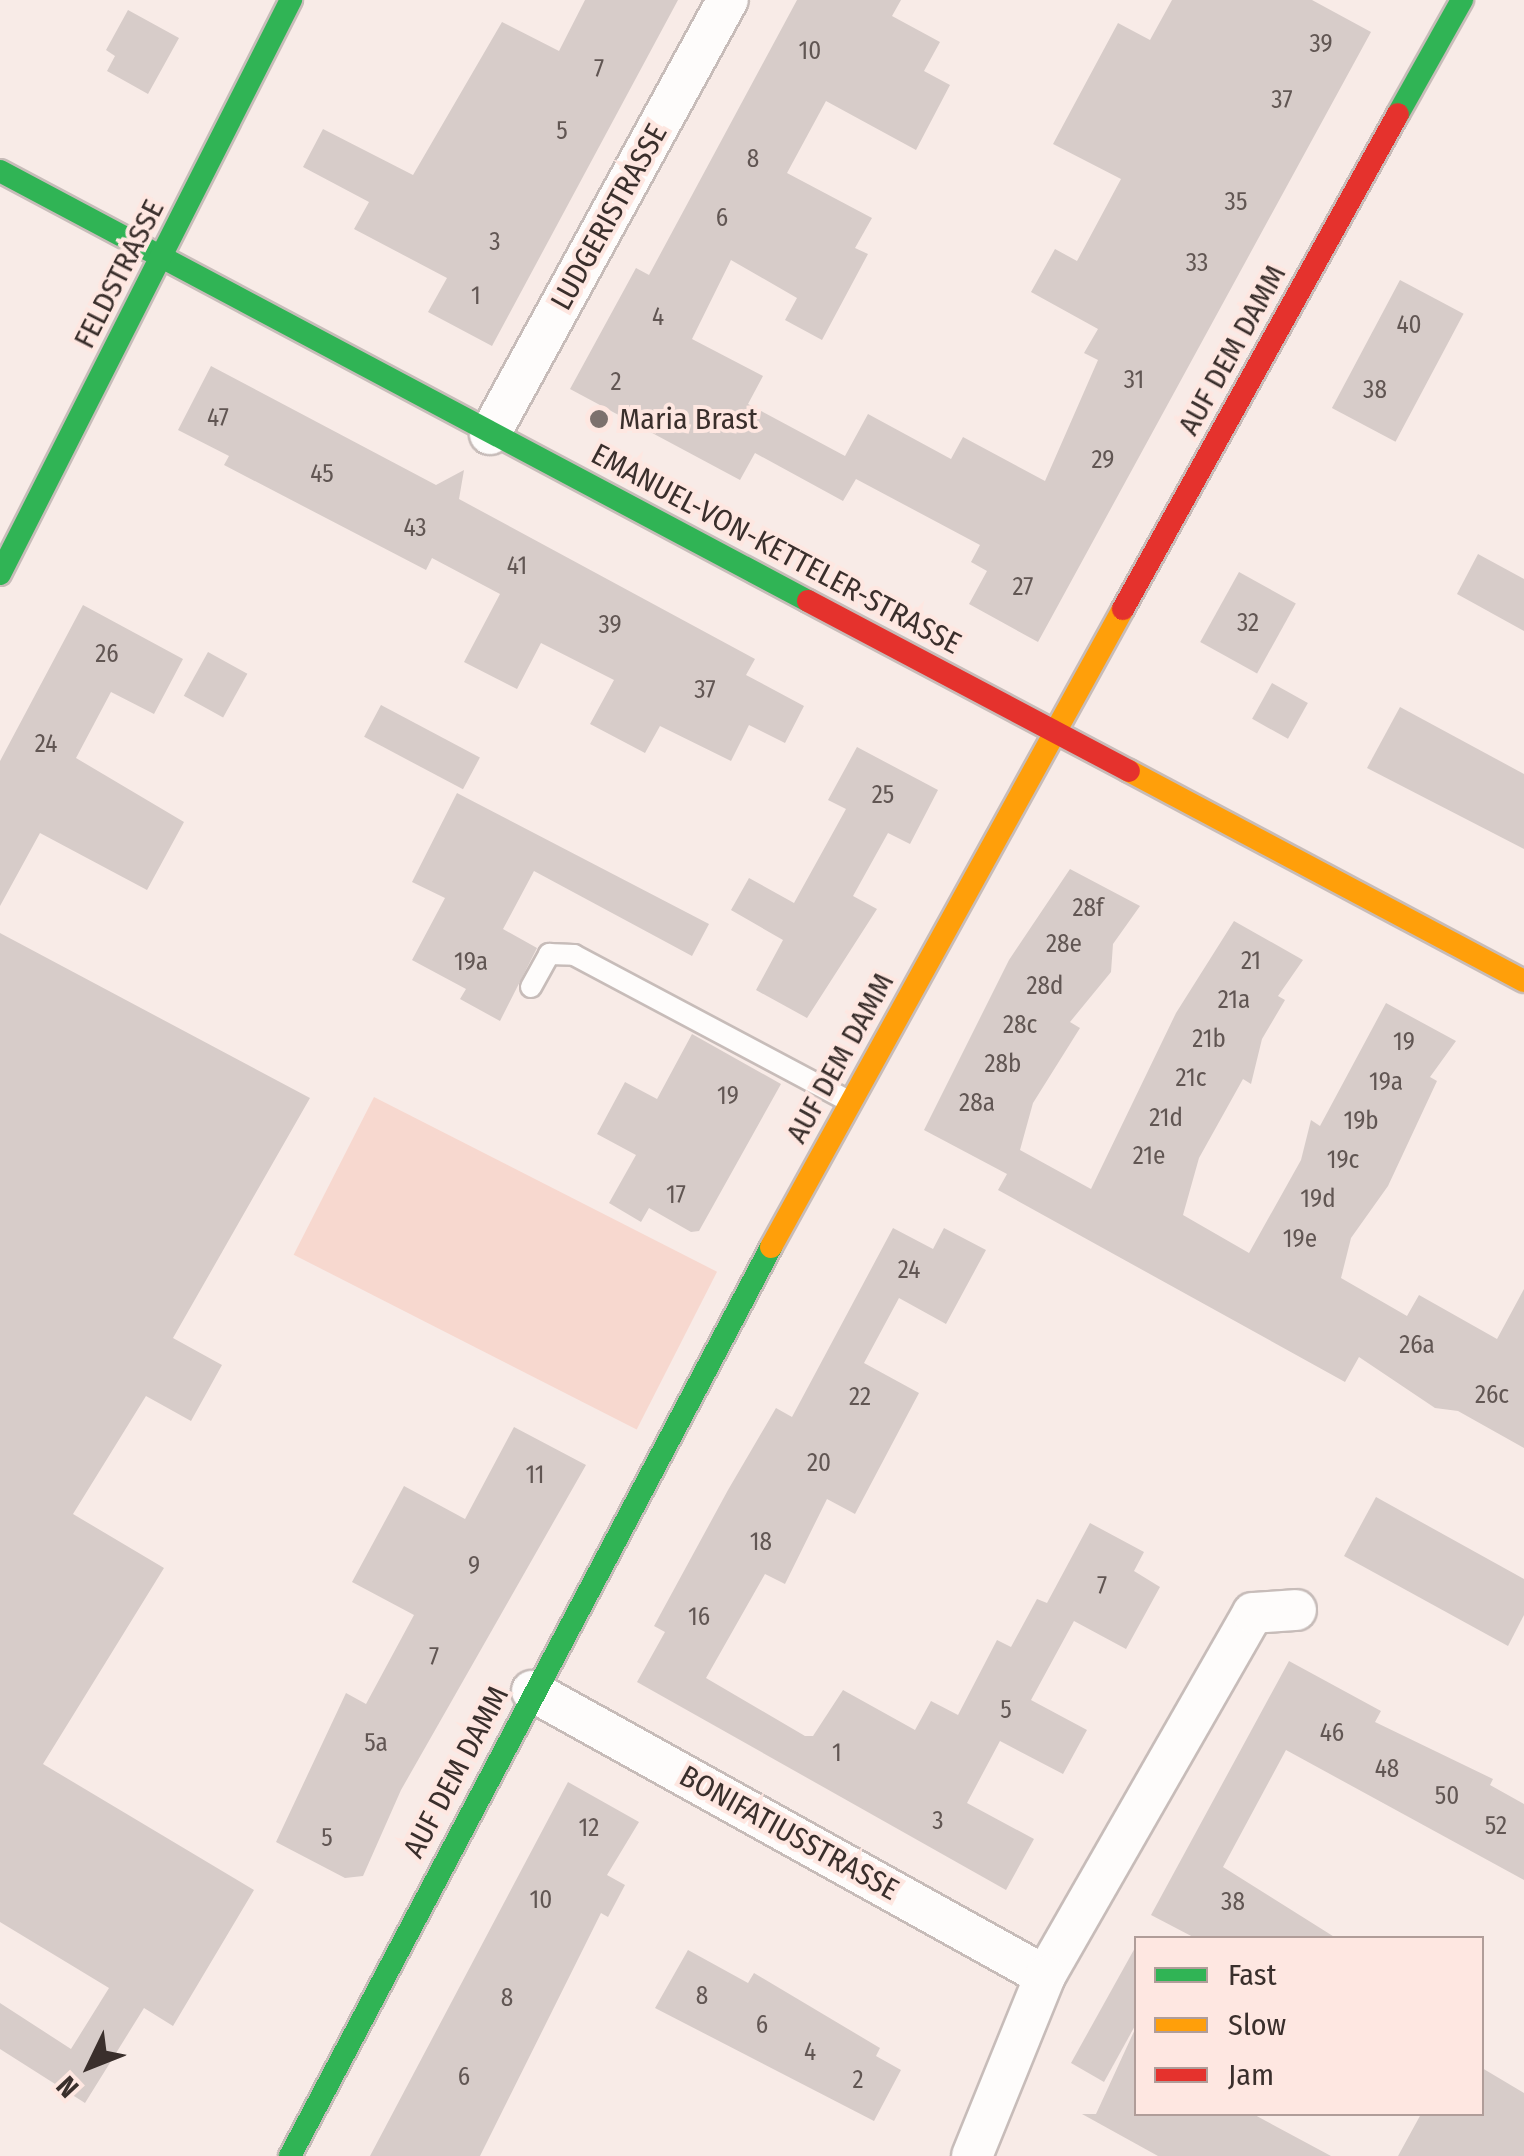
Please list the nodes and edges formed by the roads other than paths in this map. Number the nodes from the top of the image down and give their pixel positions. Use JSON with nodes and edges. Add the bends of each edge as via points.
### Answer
{"nodes":[{"id":1,"x":291,"y":0,"type":"edge"},
{"id":2,"x":728,"y":0,"type":"edge"},
{"id":3,"x":1462,"y":0,"type":"edge"},
{"id":4,"x":0,"y":171,"type":"edge"},
{"id":5,"x":162,"y":258,"type":"junction"},
{"id":6,"x":490,"y":434,"type":"junction"},
{"id":7,"x":0,"y":574,"type":"edge"},
{"id":8,"x":1058,"y":730,"type":"junction"},
{"id":9,"x":1524,"y":981,"type":"edge"},
{"id":10,"x":531,"y":987,"type":"dead end"},
{"id":11,"x":849,"y":1101,"type":"junction"},
{"id":12,"x":1296,"y":1610,"type":"dead end"},
{"id":13,"x":532,"y":1691,"type":"junction"},
{"id":14,"x":1045,"y":1976,"type":"junction"},
{"id":15,"x":290,"y":2156,"type":"edge"},
{"id":16,"x":972,"y":2156,"type":"edge"}],
"edges":[{"from":1,"to":5,"type":"street","name":"FELDSTRASSE"},
{"from":2,"to":6,"type":"street","name":"LUDGERISTRASSE"},
{"from":3,"to":8,"type":"street","name":"AUF DEM DAMM"},
{"from":4,"to":5,"type":"street","name":"EMANUEL-VON-KETTELER-STRASSE"},
{"from":5,"to":6,"type":"street","name":"EMANUEL-VON-KETTELER-STRASSE"},
{"from":5,"to":7,"type":"street","name":"FELDSTRASSE"},
{"from":6,"to":8,"type":"street","name":"EMANUEL-VON-KETTELER-STRASSE"},
{"from":8,"to":9,"type":"street","name":"EMANUEL-VON-KETTELER-STRASSE"},
{"from":8,"to":11,"type":"street","name":"AUF DEM DAMM"},
{"from":10,"to":11,"type":"lane","via":[[549,954],[574,955]]},
{"from":11,"to":13,"type":"street","name":"AUF DEM DAMM"},
{"from":12,"to":14,"type":"street","via":[[1253,1612]]},
{"from":13,"to":14,"type":"street","name":"BONIFATIUSSTRASSE"},
{"from":13,"to":15,"type":"street","name":"AUF DEM DAMM"},
{"from":14,"to":16,"type":"street"}]}
